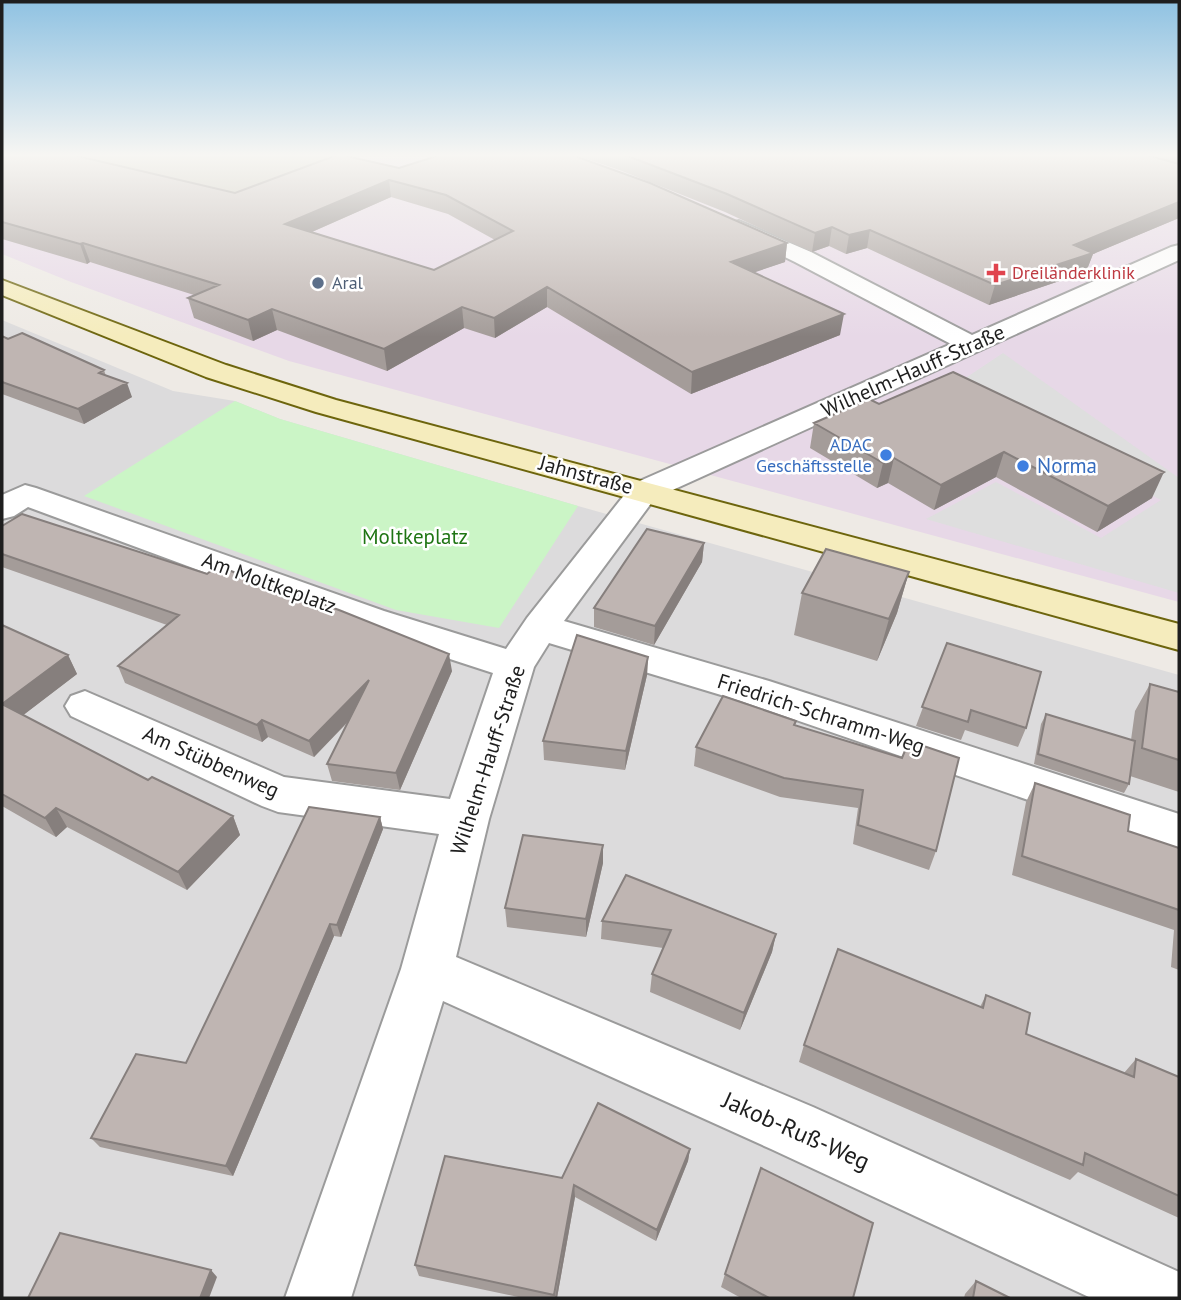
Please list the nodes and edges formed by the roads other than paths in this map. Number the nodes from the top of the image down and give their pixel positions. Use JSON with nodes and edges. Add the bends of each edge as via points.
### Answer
{"nodes":[{"id":1,"x":718,"y":217,"type":"edge"},
{"id":2,"x":1179,"y":253,"type":"edge"},
{"id":3,"x":2,"y":287,"type":"edge"},
{"id":4,"x":972,"y":345,"type":"junction"},
{"id":5,"x":644,"y":491,"type":"junction"},
{"id":6,"x":13,"y":502,"type":"edge"},
{"id":7,"x":1179,"y":637,"type":"edge"},
{"id":8,"x":528,"y":647,"type":"junction"},
{"id":9,"x":85,"y":706,"type":"dead end"},
{"id":10,"x":466,"y":819,"type":"junction"},
{"id":11,"x":1179,"y":834,"type":"edge"},
{"id":12,"x":427,"y":969,"type":"junction"},
{"id":13,"x":318,"y":1298,"type":"edge"},
{"id":14,"x":1163,"y":1298,"type":"edge"}],
"edges":[{"from":1,"to":4,"type":"street"},
{"from":2,"to":4,"type":"street","name":"Wilhelm-Hauff-Straße"},
{"from":3,"to":5,"type":"main road","name":"Jahnstraße","via":[[216,371],[326,406]]},
{"from":4,"to":5,"type":"street","name":"Wilhelm-Hauff-Straße"},
{"from":5,"to":7,"type":"main road","name":"Jahnstraße"},
{"from":5,"to":8,"type":"street","name":"Wilhelm-Hauff-Straße"},
{"from":6,"to":8,"type":"street","name":"Am Moltkeplatz","via":[[371,620]]},
{"from":8,"to":10,"type":"street","name":"Wilhelm-Hauff-Straße"},
{"from":8,"to":11,"type":"street","name":"Friedrich-Schramm-Weg","via":[[755,691]]},
{"from":9,"to":10,"type":"street","name":"Am Stübbenweg","via":[[278,794]]},
{"from":10,"to":12,"type":"street","name":"Wilhelm-Hauff-Straße"},
{"from":12,"to":13,"type":"street","name":"Wilhelm-Hauff-Straße"},
{"from":12,"to":14,"type":"street","name":"Jakob-Ruß-Weg","via":[[792,1128]]}]}
